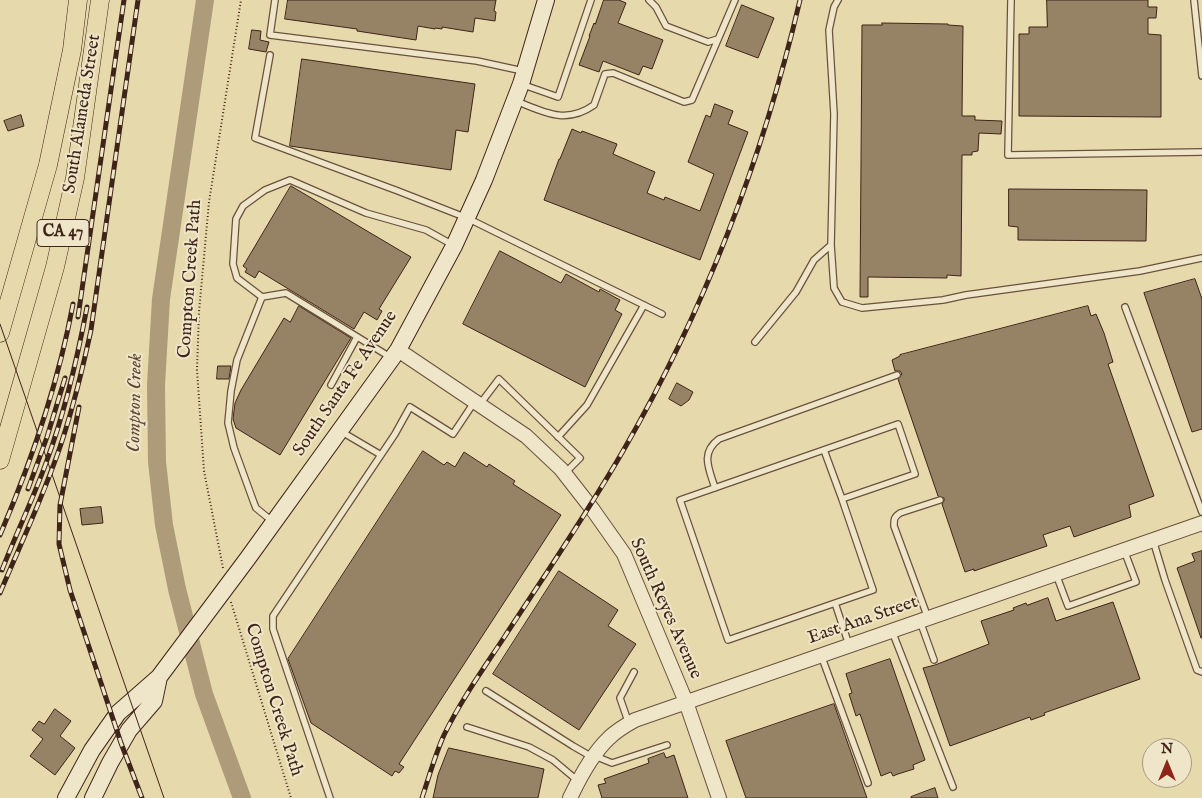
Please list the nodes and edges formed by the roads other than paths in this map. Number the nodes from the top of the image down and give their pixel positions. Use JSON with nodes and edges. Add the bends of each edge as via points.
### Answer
{"nodes":[{"id":1,"x":78,"y":0,"type":"edge"},
{"id":2,"x":100,"y":0,"type":"edge"},
{"id":3,"x":275,"y":0,"type":"edge"},
{"id":4,"x":546,"y":0,"type":"edge"},
{"id":5,"x":591,"y":0,"type":"edge"},
{"id":6,"x":649,"y":0,"type":"edge"},
{"id":7,"x":838,"y":0,"type":"edge"},
{"id":8,"x":1010,"y":0,"type":"edge"},
{"id":9,"x":1194,"y":0,"type":"edge"},
{"id":10,"x":735,"y":1,"type":"edge"},
{"id":11,"x":719,"y":38,"type":"junction"},
{"id":12,"x":270,"y":55,"type":"dead end"},
{"id":13,"x":1202,"y":76,"type":"edge"},
{"id":14,"x":523,"y":78,"type":"junction"},
{"id":15,"x":515,"y":101,"type":"junction"},
{"id":16,"x":1202,"y":152,"type":"edge"},
{"id":17,"x":467,"y":218,"type":"junction"},
{"id":18,"x":831,"y":245,"type":"junction"},
{"id":19,"x":454,"y":246,"type":"junction"},
{"id":20,"x":1202,"y":258,"type":"edge"},
{"id":21,"x":262,"y":297,"type":"junction"},
{"id":22,"x":644,"y":304,"type":"junction"},
{"id":23,"x":1125,"y":307,"type":"dead end"},
{"id":24,"x":662,"y":314,"type":"dead end"},
{"id":25,"x":0,"y":333,"type":"edge"},
{"id":26,"x":357,"y":337,"type":"junction"},
{"id":27,"x":755,"y":342,"type":"dead end"},
{"id":28,"x":395,"y":354,"type":"junction"},
{"id":29,"x":897,"y":375,"type":"dead end"},
{"id":30,"x":331,"y":385,"type":"dead end"},
{"id":31,"x":477,"y":403,"type":"junction"},
{"id":32,"x":340,"y":430,"type":"junction"},
{"id":33,"x":558,"y":437,"type":"junction"},
{"id":34,"x":824,"y":450,"type":"junction"},
{"id":35,"x":380,"y":455,"type":"junction"},
{"id":36,"x":0,"y":460,"type":"edge"},
{"id":37,"x":564,"y":474,"type":"junction"},
{"id":38,"x":715,"y":488,"type":"junction"},
{"id":39,"x":842,"y":499,"type":"junction"},
{"id":40,"x":940,"y":500,"type":"dead end"},
{"id":41,"x":1202,"y":512,"type":"edge"},
{"id":42,"x":274,"y":523,"type":"junction"},
{"id":43,"x":1202,"y":523,"type":"edge"},
{"id":44,"x":1153,"y":540,"type":"junction"},
{"id":45,"x":1124,"y":550,"type":"junction"},
{"id":46,"x":1056,"y":574,"type":"junction"},
{"id":47,"x":835,"y":603,"type":"junction"},
{"id":48,"x":924,"y":619,"type":"junction"},
{"id":49,"x":892,"y":631,"type":"junction"},
{"id":50,"x":849,"y":645,"type":"junction"},
{"id":51,"x":821,"y":655,"type":"junction"},
{"id":52,"x":934,"y":660,"type":"dead end"},
{"id":53,"x":634,"y":672,"type":"dead end"},
{"id":54,"x":1202,"y":672,"type":"edge"},
{"id":55,"x":159,"y":677,"type":"junction"},
{"id":56,"x":486,"y":691,"type":"dead end"},
{"id":57,"x":686,"y":702,"type":"junction"},
{"id":58,"x":629,"y":724,"type":"junction"},
{"id":59,"x":468,"y":727,"type":"dead end"},
{"id":60,"x":667,"y":745,"type":"dead end"},
{"id":61,"x":594,"y":757,"type":"junction"},
{"id":62,"x":578,"y":781,"type":"junction"},
{"id":63,"x":868,"y":783,"type":"dead end"},
{"id":64,"x":953,"y":787,"type":"dead end"},
{"id":65,"x":68,"y":794,"type":"edge"},
{"id":66,"x":92,"y":798,"type":"edge"},
{"id":67,"x":330,"y":798,"type":"edge"},
{"id":68,"x":570,"y":798,"type":"edge"},
{"id":69,"x":719,"y":798,"type":"edge"}],
"edges":[{"from":1,"to":25,"type":"main road","name":"South Alameda Street","number":"CA 47","via":[[72,50],[48,165]]},
{"from":2,"to":36,"type":"main road","name":"South Alameda Street","number":"CA 47","via":[[75,178],[55,267]]},
{"from":3,"to":14,"type":"lane","via":[[270,35],[477,62]]},
{"from":4,"to":14,"type":"main road","name":"South Santa Fe Avenue"},
{"from":5,"to":14,"type":"lane","via":[[558,96]]},
{"from":6,"to":11,"type":"lane","via":[[666,26],[708,42]]},
{"from":7,"to":18,"type":"lane","via":[[829,30],[834,114]]},
{"from":8,"to":16,"type":"lane","via":[[1008,154]]},
{"from":9,"to":13,"type":"lane"},
{"from":10,"to":11,"type":"lane"},
{"from":11,"to":15,"type":"lane","via":[[692,100],[684,102],[608,73],[594,105],[570,116],[558,116]]},
{"from":12,"to":17,"type":"lane","via":[[255,138]]},
{"from":14,"to":15,"type":"main road","name":"South Santa Fe Avenue"},
{"from":15,"to":17,"type":"main road","name":"South Santa Fe Avenue"},
{"from":17,"to":19,"type":"main road","name":"South Santa Fe Avenue"},
{"from":17,"to":22,"type":"lane"},
{"from":18,"to":20,"type":"lane","via":[[834,288],[842,302],[862,308],[943,300],[1140,271]]},
{"from":18,"to":27,"type":"lane","via":[[814,260],[796,292]]},
{"from":19,"to":21,"type":"lane","via":[[426,230],[366,213],[290,180],[265,190],[243,206],[236,219],[233,264],[236,278]]},
{"from":19,"to":28,"type":"main road","name":"South Santa Fe Avenue"},
{"from":21,"to":26,"type":"lane","via":[[286,293]]},
{"from":21,"to":42,"type":"lane","via":[[237,360],[228,423],[256,508]]},
{"from":22,"to":24,"type":"lane"},
{"from":22,"to":33,"type":"lane","via":[[587,405]]},
{"from":23,"to":41,"type":"lane"},
{"from":26,"to":28,"type":"lane"},
{"from":26,"to":30,"type":"lane"},
{"from":28,"to":31,"type":"street","name":"South Reyes Avenue"},
{"from":28,"to":32,"type":"main road","name":"South Santa Fe Avenue"},
{"from":29,"to":38,"type":"lane","via":[[719,439],[710,446],[707,456]]},
{"from":31,"to":33,"type":"lane","via":[[499,379]]},
{"from":31,"to":35,"type":"lane","via":[[453,434],[410,407]]},
{"from":31,"to":37,"type":"street","name":"South Reyes Avenue","via":[[526,436]]},
{"from":32,"to":35,"type":"lane"},
{"from":32,"to":42,"type":"main road","name":"South Santa Fe Avenue"},
{"from":33,"to":37,"type":"lane","via":[[580,458]]},
{"from":34,"to":38,"type":"lane"},
{"from":34,"to":39,"type":"lane"},
{"from":34,"to":39,"type":"lane","via":[[898,424],[915,474]]},
{"from":35,"to":67,"type":"lane","via":[[273,616],[273,629]]},
{"from":37,"to":57,"type":"street","name":"South Reyes Avenue","via":[[624,554]]},
{"from":38,"to":47,"type":"lane","via":[[680,500],[728,640]]},
{"from":39,"to":47,"type":"lane","via":[[873,590]]},
{"from":40,"to":48,"type":"lane","via":[[900,513],[894,520]]},
{"from":42,"to":55,"type":"main road","name":"South Santa Fe Avenue"},
{"from":43,"to":44,"type":"street","name":"East Ana Street"},
{"from":44,"to":45,"type":"street","name":"East Ana Street"},
{"from":44,"to":54,"type":"lane","via":[[1197,670]]},
{"from":45,"to":46,"type":"street","name":"East Ana Street"},
{"from":45,"to":46,"type":"lane","via":[[1136,582],[1068,606]]},
{"from":46,"to":48,"type":"street","name":"East Ana Street"},
{"from":47,"to":50,"type":"lane"},
{"from":48,"to":49,"type":"street","name":"East Ana Street"},
{"from":48,"to":52,"type":"lane"},
{"from":49,"to":50,"type":"street","name":"East Ana Street"},
{"from":49,"to":64,"type":"lane"},
{"from":50,"to":51,"type":"street","name":"East Ana Street"},
{"from":51,"to":57,"type":"street","name":"East Ana Street"},
{"from":51,"to":63,"type":"lane"},
{"from":53,"to":58,"type":"lane","via":[[620,698]]},
{"from":55,"to":65,"type":"main road","name":"South Santa Fe Avenue","via":[[118,713],[92,750]]},
{"from":55,"to":66,"type":"main road","name":"South Santa Fe Avenue","via":[[154,701],[129,730]]},
{"from":56,"to":61,"type":"lane"},
{"from":57,"to":58,"type":"street","name":"East Ana Street"},
{"from":57,"to":69,"type":"street","name":"South Reyes Avenue"},
{"from":58,"to":61,"type":"street","name":"East Ana Street","via":[[609,737]]},
{"from":59,"to":62,"type":"lane","via":[[528,747],[553,760]]},
{"from":60,"to":61,"type":"lane","via":[[612,764]]},
{"from":61,"to":62,"type":"street","name":"East Ana Street"},
{"from":62,"to":68,"type":"street","name":"East Ana Street"},
{"from":65,"to":66,"type":"main road"}]}
